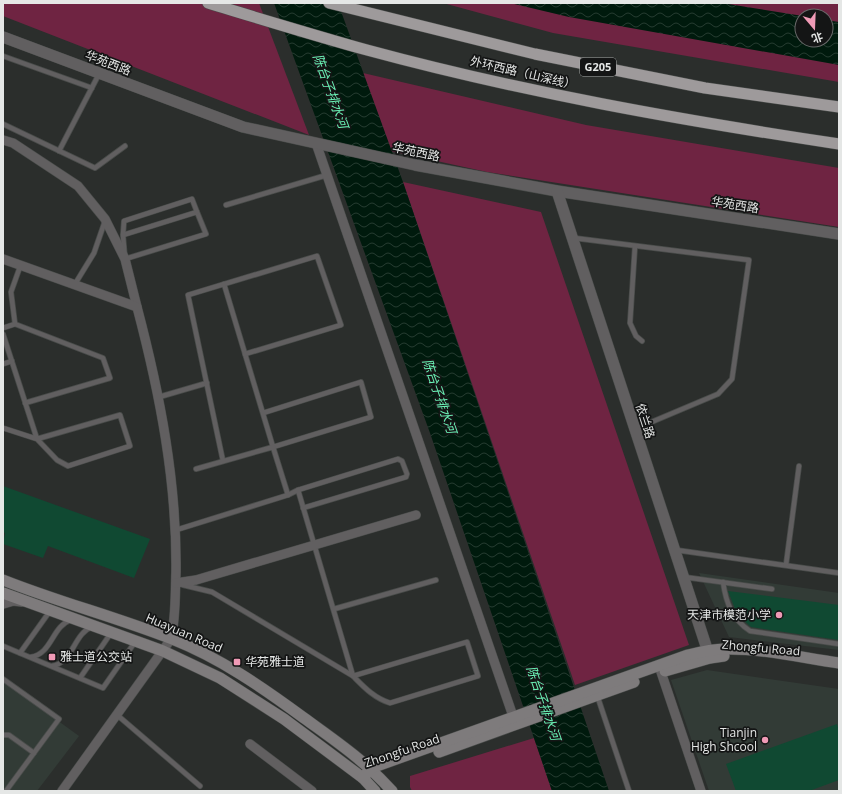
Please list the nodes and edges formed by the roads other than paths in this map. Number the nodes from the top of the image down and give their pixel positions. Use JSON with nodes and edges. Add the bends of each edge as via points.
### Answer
{"nodes":[{"id":1,"x":208,"y":3,"type":"edge"},
{"id":2,"x":329,"y":3,"type":"edge"},
{"id":3,"x":3,"y":37,"type":"edge"},
{"id":4,"x":3,"y":56,"type":"edge"},
{"id":5,"x":99,"y":74,"type":"junction"},
{"id":6,"x":92,"y":88,"type":"junction"},
{"id":7,"x":839,"y":107,"type":"edge"},
{"id":8,"x":3,"y":124,"type":"edge"},
{"id":9,"x":3,"y":140,"type":"edge"},
{"id":10,"x":318,"y":144,"type":"junction"},
{"id":11,"x":839,"y":144,"type":"edge"},
{"id":12,"x":125,"y":146,"type":"dead end"},
{"id":13,"x":59,"y":151,"type":"junction"},
{"id":14,"x":327,"y":175,"type":"junction"},
{"id":15,"x":557,"y":192,"type":"junction"},
{"id":16,"x":226,"y":205,"type":"dead end"},
{"id":17,"x":197,"y":212,"type":"junction"},
{"id":18,"x":105,"y":219,"type":"junction"},
{"id":19,"x":839,"y":234,"type":"edge"},
{"id":20,"x":123,"y":235,"type":"junction"},
{"id":21,"x":571,"y":238,"type":"junction"},
{"id":22,"x":635,"y":246,"type":"junction"},
{"id":23,"x":3,"y":259,"type":"edge"},
{"id":24,"x":125,"y":259,"type":"junction"},
{"id":25,"x":21,"y":264,"type":"junction"},
{"id":26,"x":75,"y":284,"type":"junction"},
{"id":27,"x":224,"y":284,"type":"junction"},
{"id":28,"x":137,"y":308,"type":"junction"},
{"id":29,"x":15,"y":324,"type":"junction"},
{"id":30,"x":3,"y":328,"type":"edge"},
{"id":31,"x":3,"y":334,"type":"edge"},
{"id":32,"x":642,"y":341,"type":"dead end"},
{"id":33,"x":245,"y":354,"type":"junction"},
{"id":34,"x":12,"y":361,"type":"junction"},
{"id":35,"x":3,"y":364,"type":"edge"},
{"id":36,"x":207,"y":383,"type":"junction"},
{"id":37,"x":159,"y":397,"type":"junction"},
{"id":38,"x":25,"y":403,"type":"junction"},
{"id":39,"x":263,"y":413,"type":"junction"},
{"id":40,"x":3,"y":428,"type":"edge"},
{"id":41,"x":634,"y":429,"type":"junction"},
{"id":42,"x":37,"y":439,"type":"junction"},
{"id":43,"x":273,"y":447,"type":"junction"},
{"id":44,"x":223,"y":461,"type":"junction"},
{"id":45,"x":799,"y":466,"type":"dead end"},
{"id":46,"x":196,"y":470,"type":"dead end"},
{"id":47,"x":298,"y":490,"type":"junction"},
{"id":48,"x":288,"y":496,"type":"junction"},
{"id":49,"x":303,"y":508,"type":"junction"},
{"id":50,"x":416,"y":515,"type":"dead end"},
{"id":51,"x":176,"y":530,"type":"junction"},
{"id":52,"x":315,"y":546,"type":"junction"},
{"id":53,"x":674,"y":550,"type":"junction"},
{"id":54,"x":786,"y":565,"type":"junction"},
{"id":55,"x":839,"y":573,"type":"edge"},
{"id":56,"x":684,"y":577,"type":"junction"},
{"id":57,"x":436,"y":580,"type":"dead end"},
{"id":58,"x":723,"y":582,"type":"junction"},
{"id":59,"x":176,"y":583,"type":"junction"},
{"id":60,"x":772,"y":588,"type":"dead end"},
{"id":61,"x":4,"y":591,"type":"edge"},
{"id":62,"x":334,"y":609,"type":"junction"},
{"id":63,"x":50,"y":611,"type":"junction"},
{"id":64,"x":74,"y":620,"type":"junction"},
{"id":65,"x":95,"y":627,"type":"junction"},
{"id":66,"x":111,"y":632,"type":"junction"},
{"id":67,"x":171,"y":638,"type":"junction"},
{"id":68,"x":135,"y":641,"type":"junction"},
{"id":69,"x":839,"y":644,"type":"edge"},
{"id":70,"x":3,"y":646,"type":"edge"},
{"id":71,"x":163,"y":651,"type":"junction"},
{"id":72,"x":20,"y":653,"type":"junction"},
{"id":73,"x":709,"y":654,"type":"junction"},
{"id":74,"x":31,"y":657,"type":"junction"},
{"id":75,"x":839,"y":663,"type":"edge"},
{"id":76,"x":52,"y":666,"type":"junction"},
{"id":77,"x":660,"y":669,"type":"junction"},
{"id":78,"x":839,"y":670,"type":"edge"},
{"id":79,"x":353,"y":676,"type":"junction"},
{"id":80,"x":80,"y":678,"type":"junction"},
{"id":81,"x":3,"y":679,"type":"edge"},
{"id":82,"x":592,"y":693,"type":"junction"},
{"id":83,"x":116,"y":714,"type":"junction"},
{"id":84,"x":517,"y":720,"type":"junction"},
{"id":85,"x":3,"y":735,"type":"edge"},
{"id":86,"x":250,"y":744,"type":"dead end"},
{"id":87,"x":34,"y":753,"type":"junction"},
{"id":88,"x":353,"y":753,"type":"junction"},
{"id":89,"x":394,"y":764,"type":"junction"},
{"id":90,"x":372,"y":771,"type":"junction"},
{"id":91,"x":200,"y":786,"type":"dead end"},
{"id":92,"x":6,"y":791,"type":"edge"},
{"id":93,"x":62,"y":791,"type":"edge"},
{"id":94,"x":312,"y":791,"type":"edge"},
{"id":95,"x":375,"y":791,"type":"edge"},
{"id":96,"x":380,"y":791,"type":"edge"},
{"id":97,"x":392,"y":791,"type":"edge"},
{"id":98,"x":629,"y":791,"type":"edge"},
{"id":99,"x":701,"y":791,"type":"edge"}],
"edges":[{"from":1,"to":11,"type":"highway","name":"外环西路（山深线）","via":[[367,50],[542,92],[698,123]]},
{"from":2,"to":7,"type":"highway","name":"外环西路（山深线）","number":"G205","via":[[535,54],[697,87]]},
{"from":3,"to":5,"type":"street","name":"华苑西路"},
{"from":4,"to":6,"type":"lane"},
{"from":5,"to":6,"type":"lane"},
{"from":5,"to":10,"type":"street","name":"华苑西路","via":[[243,127]]},
{"from":6,"to":13,"type":"lane"},
{"from":8,"to":13,"type":"lane"},
{"from":9,"to":18,"type":"street","via":[[13,142],[78,186]]},
{"from":10,"to":14,"type":"street"},
{"from":10,"to":15,"type":"street","name":"华苑西路"},
{"from":12,"to":13,"type":"lane","via":[[95,168]]},
{"from":14,"to":16,"type":"lane"},
{"from":14,"to":84,"type":"street"},
{"from":15,"to":19,"type":"street","name":"华苑西路"},
{"from":15,"to":21,"type":"street","name":"依兰路"},
{"from":17,"to":20,"type":"lane"},
{"from":17,"to":20,"type":"lane","via":[[192,199],[124,221]]},
{"from":17,"to":24,"type":"lane","via":[[206,234]]},
{"from":18,"to":24,"type":"street"},
{"from":18,"to":26,"type":"lane","via":[[94,253]]},
{"from":20,"to":24,"type":"lane"},
{"from":21,"to":22,"type":"lane"},
{"from":21,"to":41,"type":"street","name":"依兰路"},
{"from":22,"to":32,"type":"lane","via":[[630,323],[636,336]]},
{"from":22,"to":41,"type":"lane","via":[[749,260],[732,379],[718,394]]},
{"from":23,"to":25,"type":"street"},
{"from":24,"to":28,"type":"street"},
{"from":25,"to":26,"type":"street"},
{"from":25,"to":29,"type":"lane","via":[[11,292]]},
{"from":26,"to":28,"type":"street"},
{"from":27,"to":33,"type":"lane"},
{"from":27,"to":33,"type":"lane","via":[[317,256],[341,325]]},
{"from":27,"to":36,"type":"lane","via":[[188,295]]},
{"from":28,"to":37,"type":"street"},
{"from":29,"to":30,"type":"lane"},
{"from":29,"to":38,"type":"lane","via":[[103,358],[110,378]]},
{"from":31,"to":34,"type":"lane"},
{"from":33,"to":39,"type":"lane"},
{"from":34,"to":35,"type":"lane"},
{"from":34,"to":38,"type":"lane"},
{"from":36,"to":37,"type":"lane"},
{"from":36,"to":44,"type":"lane"},
{"from":37,"to":51,"type":"street"},
{"from":38,"to":42,"type":"lane"},
{"from":39,"to":43,"type":"lane"},
{"from":39,"to":43,"type":"lane","via":[[361,382],[371,417]]},
{"from":40,"to":42,"type":"lane"},
{"from":41,"to":53,"type":"street","name":"依兰路"},
{"from":42,"to":42,"type":"lane","via":[[57,460],[68,466],[130,446],[120,415]]},
{"from":43,"to":44,"type":"lane"},
{"from":43,"to":48,"type":"lane"},
{"from":44,"to":46,"type":"lane"},
{"from":45,"to":54,"type":"lane"},
{"from":47,"to":48,"type":"lane"},
{"from":47,"to":49,"type":"lane"},
{"from":47,"to":49,"type":"lane","via":[[398,459],[402,461],[407,474],[406,477]]},
{"from":48,"to":51,"type":"lane"},
{"from":49,"to":52,"type":"lane"},
{"from":50,"to":52,"type":"street"},
{"from":51,"to":59,"type":"street"},
{"from":52,"to":59,"type":"street","via":[[196,580]]},
{"from":52,"to":62,"type":"lane"},
{"from":53,"to":54,"type":"lane"},
{"from":53,"to":56,"type":"street","name":"依兰路"},
{"from":54,"to":55,"type":"lane"},
{"from":56,"to":58,"type":"lane"},
{"from":56,"to":73,"type":"street","name":"依兰路"},
{"from":57,"to":62,"type":"lane"},
{"from":58,"to":60,"type":"lane"},
{"from":58,"to":69,"type":"lane","via":[[730,612],[750,631]]},
{"from":59,"to":67,"type":"street","via":[[175,622]]},
{"from":59,"to":79,"type":"lane","via":[[212,592]]},
{"from":61,"to":63,"type":"main road","name":"Huayuan Road"},
{"from":61,"to":67,"type":"main road","name":"Huayuan Road","via":[[30,590]]},
{"from":62,"to":79,"type":"lane"},
{"from":63,"to":64,"type":"main road","name":"Huayuan Road"},
{"from":63,"to":72,"type":"lane"},
{"from":64,"to":65,"type":"main road","name":"Huayuan Road"},
{"from":64,"to":74,"type":"lane","via":[[64,624],[45,650]]},
{"from":65,"to":66,"type":"main road","name":"Huayuan Road"},
{"from":65,"to":76,"type":"lane","via":[[83,632],[61,663]]},
{"from":66,"to":68,"type":"main road","name":"Huayuan Road"},
{"from":66,"to":80,"type":"lane"},
{"from":67,"to":71,"type":"street"},
{"from":67,"to":88,"type":"main road","name":"Huayuan Road","via":[[214,658],[256,683]]},
{"from":68,"to":71,"type":"main road","name":"Huayuan Road"},
{"from":68,"to":80,"type":"lane","via":[[103,688]]},
{"from":70,"to":72,"type":"lane"},
{"from":71,"to":83,"type":"street"},
{"from":71,"to":90,"type":"main road","name":"Huayuan Road","via":[[220,678],[253,698],[342,762]]},
{"from":72,"to":74,"type":"lane"},
{"from":73,"to":75,"type":"main road","name":"Zhongfu Road","via":[[741,650]]},
{"from":73,"to":77,"type":"main road","name":"Zhongfu Road"},
{"from":73,"to":78,"type":"main road","name":"Zhongfu Road"},
{"from":74,"to":76,"type":"lane"},
{"from":76,"to":80,"type":"lane"},
{"from":77,"to":82,"type":"main road","name":"Zhongfu Road"},
{"from":77,"to":99,"type":"street"},
{"from":79,"to":79,"type":"lane","via":[[367,690],[390,703],[478,676],[467,642]]},
{"from":81,"to":87,"type":"lane","via":[[59,719]]},
{"from":82,"to":84,"type":"main road","name":"Zhongfu Road"},
{"from":82,"to":98,"type":"lane"},
{"from":83,"to":91,"type":"lane"},
{"from":83,"to":93,"type":"street"},
{"from":84,"to":89,"type":"main road","name":"Zhongfu Road"},
{"from":85,"to":87,"type":"lane","via":[[9,735]]},
{"from":86,"to":94,"type":"street"},
{"from":87,"to":92,"type":"lane"},
{"from":88,"to":89,"type":"main road","via":[[373,761]]},
{"from":88,"to":90,"type":"main road","name":"Huayuan Road"},
{"from":89,"to":90,"type":"main road","name":"Zhongfu Road"},
{"from":90,"to":95,"type":"main road","name":"Huayuan Road"},
{"from":90,"to":96,"type":"main road"},
{"from":90,"to":97,"type":"main road","name":"Huayuan Road"}]}
